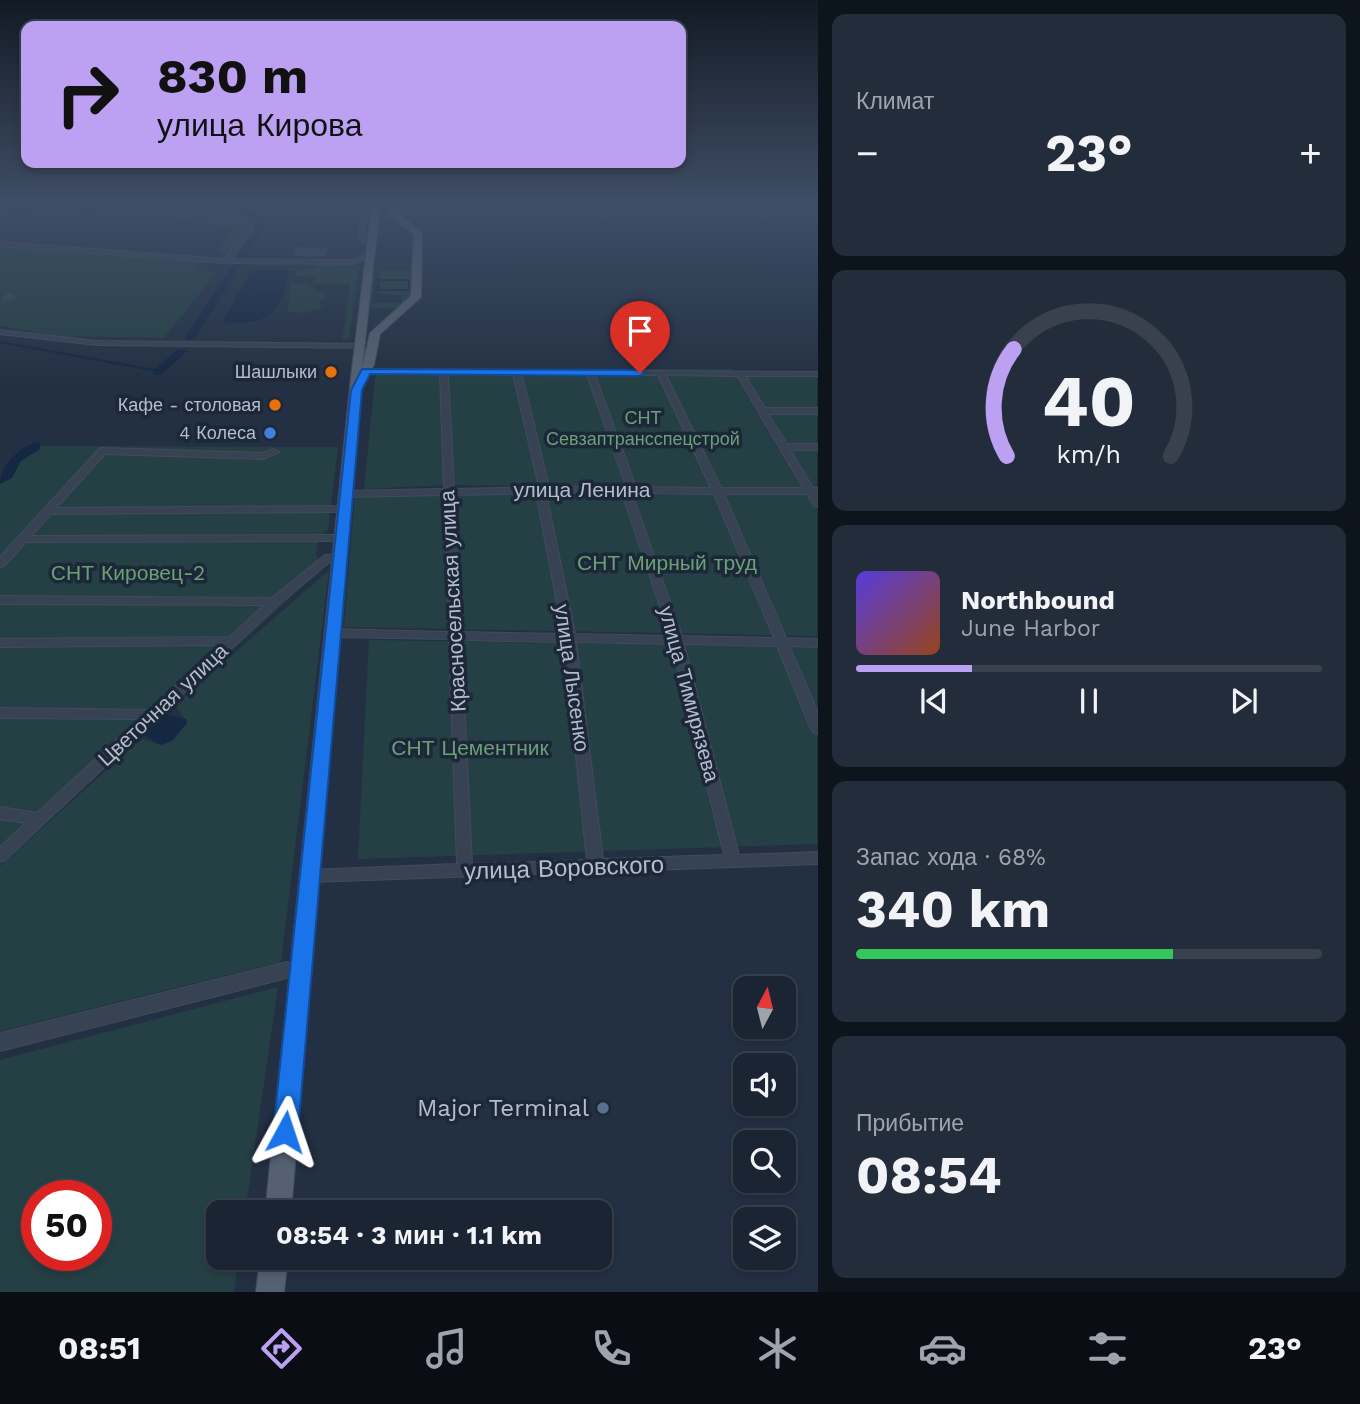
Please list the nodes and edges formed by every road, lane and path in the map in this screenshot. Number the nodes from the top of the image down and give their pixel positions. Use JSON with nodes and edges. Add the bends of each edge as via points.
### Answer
{"nodes":[{"id":1,"x":367,"y":265,"type":"edge"},
{"id":2,"x":418,"y":265,"type":"edge"},
{"id":3,"x":363,"y":302,"type":"junction"},
{"id":4,"x":410,"y":305,"type":"junction"},
{"id":5,"x":0,"y":332,"type":"edge"},
{"id":6,"x":365,"y":345,"type":"junction"},
{"id":7,"x":366,"y":371,"type":"junction"},
{"id":8,"x":444,"y":372,"type":"junction"},
{"id":9,"x":517,"y":372,"type":"junction"},
{"id":10,"x":590,"y":372,"type":"junction"},
{"id":11,"x":661,"y":373,"type":"junction"},
{"id":12,"x":740,"y":374,"type":"junction"},
{"id":13,"x":817,"y":374,"type":"edge"},
{"id":14,"x":356,"y":390,"type":"junction"},
{"id":15,"x":763,"y":411,"type":"junction"},
{"id":16,"x":817,"y":411,"type":"edge"},
{"id":17,"x":784,"y":447,"type":"junction"},
{"id":18,"x":817,"y":447,"type":"edge"},
{"id":19,"x":274,"y":452,"type":"dead end"},
{"id":20,"x":542,"y":490,"type":"junction"},
{"id":21,"x":626,"y":490,"type":"junction"},
{"id":22,"x":447,"y":491,"type":"junction"},
{"id":23,"x":718,"y":491,"type":"junction"},
{"id":24,"x":814,"y":491,"type":"edge"},
{"id":25,"x":346,"y":494,"type":"junction"},
{"id":26,"x":817,"y":504,"type":"edge"},
{"id":27,"x":345,"y":509,"type":"junction"},
{"id":28,"x":47,"y":511,"type":"junction"},
{"id":29,"x":342,"y":538,"type":"junction"},
{"id":30,"x":22,"y":539,"type":"junction"},
{"id":31,"x":335,"y":556,"type":"junction"},
{"id":32,"x":0,"y":564,"type":"edge"},
{"id":33,"x":0,"y":600,"type":"edge"},
{"id":34,"x":275,"y":602,"type":"junction"},
{"id":35,"x":332,"y":633,"type":"junction"},
{"id":36,"x":457,"y":636,"type":"junction"},
{"id":37,"x":569,"y":638,"type":"junction"},
{"id":38,"x":676,"y":638,"type":"junction"},
{"id":39,"x":232,"y":641,"type":"junction"},
{"id":40,"x":783,"y":642,"type":"junction"},
{"id":41,"x":0,"y":643,"type":"edge"},
{"id":42,"x":817,"y":643,"type":"edge"},
{"id":43,"x":0,"y":713,"type":"edge"},
{"id":44,"x":152,"y":715,"type":"junction"},
{"id":45,"x":817,"y":729,"type":"edge"},
{"id":46,"x":0,"y":813,"type":"edge"},
{"id":47,"x":41,"y":819,"type":"junction"},
{"id":48,"x":0,"y":856,"type":"edge"},
{"id":49,"x":817,"y":858,"type":"edge"},
{"id":50,"x":733,"y":862,"type":"junction"},
{"id":51,"x":596,"y":867,"type":"junction"},
{"id":52,"x":465,"y":872,"type":"junction"},
{"id":53,"x":310,"y":876,"type":"junction"},
{"id":54,"x":300,"y":970,"type":"junction"},
{"id":55,"x":0,"y":1042,"type":"edge"},
{"id":56,"x":279,"y":1200,"type":"edge"},
{"id":57,"x":273,"y":1270,"type":"edge"},
{"id":58,"x":270,"y":1292,"type":"edge"}],
"edges":[{"from":1,"to":3,"type":"main road"},
{"from":2,"to":4,"type":"main road","via":[[418,292]]},
{"from":3,"to":4,"type":"main road","via":[[381,312]]},
{"from":3,"to":6,"type":"main road"},
{"from":4,"to":6,"type":"main road","via":[[380,326]]},
{"from":5,"to":6,"type":"street","via":[[116,344]]},
{"from":6,"to":7,"type":"main road"},
{"from":6,"to":14,"type":"main road"},
{"from":7,"to":8,"type":"street"},
{"from":7,"to":14,"type":"main road"},
{"from":8,"to":9,"type":"street"},
{"from":8,"to":22,"type":"street","name":"Красносельская улица"},
{"from":9,"to":10,"type":"street"},
{"from":9,"to":20,"type":"street","name":"улица Лысенко"},
{"from":10,"to":11,"type":"street"},
{"from":10,"to":21,"type":"street","name":"улица Тимирязева","via":[[631,487]]},
{"from":11,"to":12,"type":"street"},
{"from":11,"to":23,"type":"street"},
{"from":12,"to":13,"type":"street"},
{"from":12,"to":15,"type":"street"},
{"from":14,"to":25,"type":"main road"},
{"from":15,"to":16,"type":"street"},
{"from":15,"to":17,"type":"street"},
{"from":17,"to":18,"type":"street"},
{"from":17,"to":24,"type":"street"},
{"from":19,"to":28,"type":"street","via":[[263,456],[102,451]]},
{"from":20,"to":21,"type":"street","name":"улица Ленина"},
{"from":20,"to":22,"type":"street","name":"улица Ленина"},
{"from":20,"to":37,"type":"street","name":"улица Лысенко"},
{"from":21,"to":23,"type":"street","name":"улица Ленина"},
{"from":21,"to":38,"type":"street","name":"улица Тимирязева"},
{"from":22,"to":25,"type":"street","name":"улица Ленина"},
{"from":22,"to":36,"type":"street","name":"Красносельская улица"},
{"from":23,"to":24,"type":"street","name":"улица Ленина"},
{"from":23,"to":40,"type":"street"},
{"from":24,"to":26,"type":"street"},
{"from":25,"to":27,"type":"main road"},
{"from":27,"to":28,"type":"street"},
{"from":27,"to":29,"type":"main road"},
{"from":28,"to":30,"type":"street"},
{"from":29,"to":30,"type":"street"},
{"from":29,"to":31,"type":"main road"},
{"from":30,"to":32,"type":"street"},
{"from":31,"to":34,"type":"street","name":"Цветочная улица"},
{"from":31,"to":35,"type":"main road"},
{"from":33,"to":34,"type":"street"},
{"from":34,"to":39,"type":"street","name":"Цветочная улица"},
{"from":35,"to":36,"type":"street"},
{"from":35,"to":53,"type":"main road"},
{"from":36,"to":37,"type":"street"},
{"from":36,"to":52,"type":"street","name":"Красносельская улица"},
{"from":37,"to":38,"type":"street"},
{"from":37,"to":51,"type":"street","name":"улица Лысенко"},
{"from":38,"to":40,"type":"street"},
{"from":38,"to":50,"type":"street","name":"улица Тимирязева"},
{"from":39,"to":41,"type":"street"},
{"from":39,"to":44,"type":"street","name":"Цветочная улица"},
{"from":40,"to":42,"type":"street"},
{"from":40,"to":45,"type":"street"},
{"from":43,"to":44,"type":"street"},
{"from":44,"to":47,"type":"street","name":"Цветочная улица"},
{"from":46,"to":47,"type":"street"},
{"from":47,"to":48,"type":"street","name":"Цветочная улица"},
{"from":49,"to":50,"type":"street","name":"улица Воровского"},
{"from":50,"to":51,"type":"street","name":"улица Воровского"},
{"from":51,"to":52,"type":"street","name":"улица Воровского"},
{"from":52,"to":53,"type":"street","name":"улица Воровского"},
{"from":53,"to":54,"type":"main road"},
{"from":54,"to":55,"type":"street"},
{"from":54,"to":56,"type":"main road"},
{"from":57,"to":58,"type":"main road"}]}
